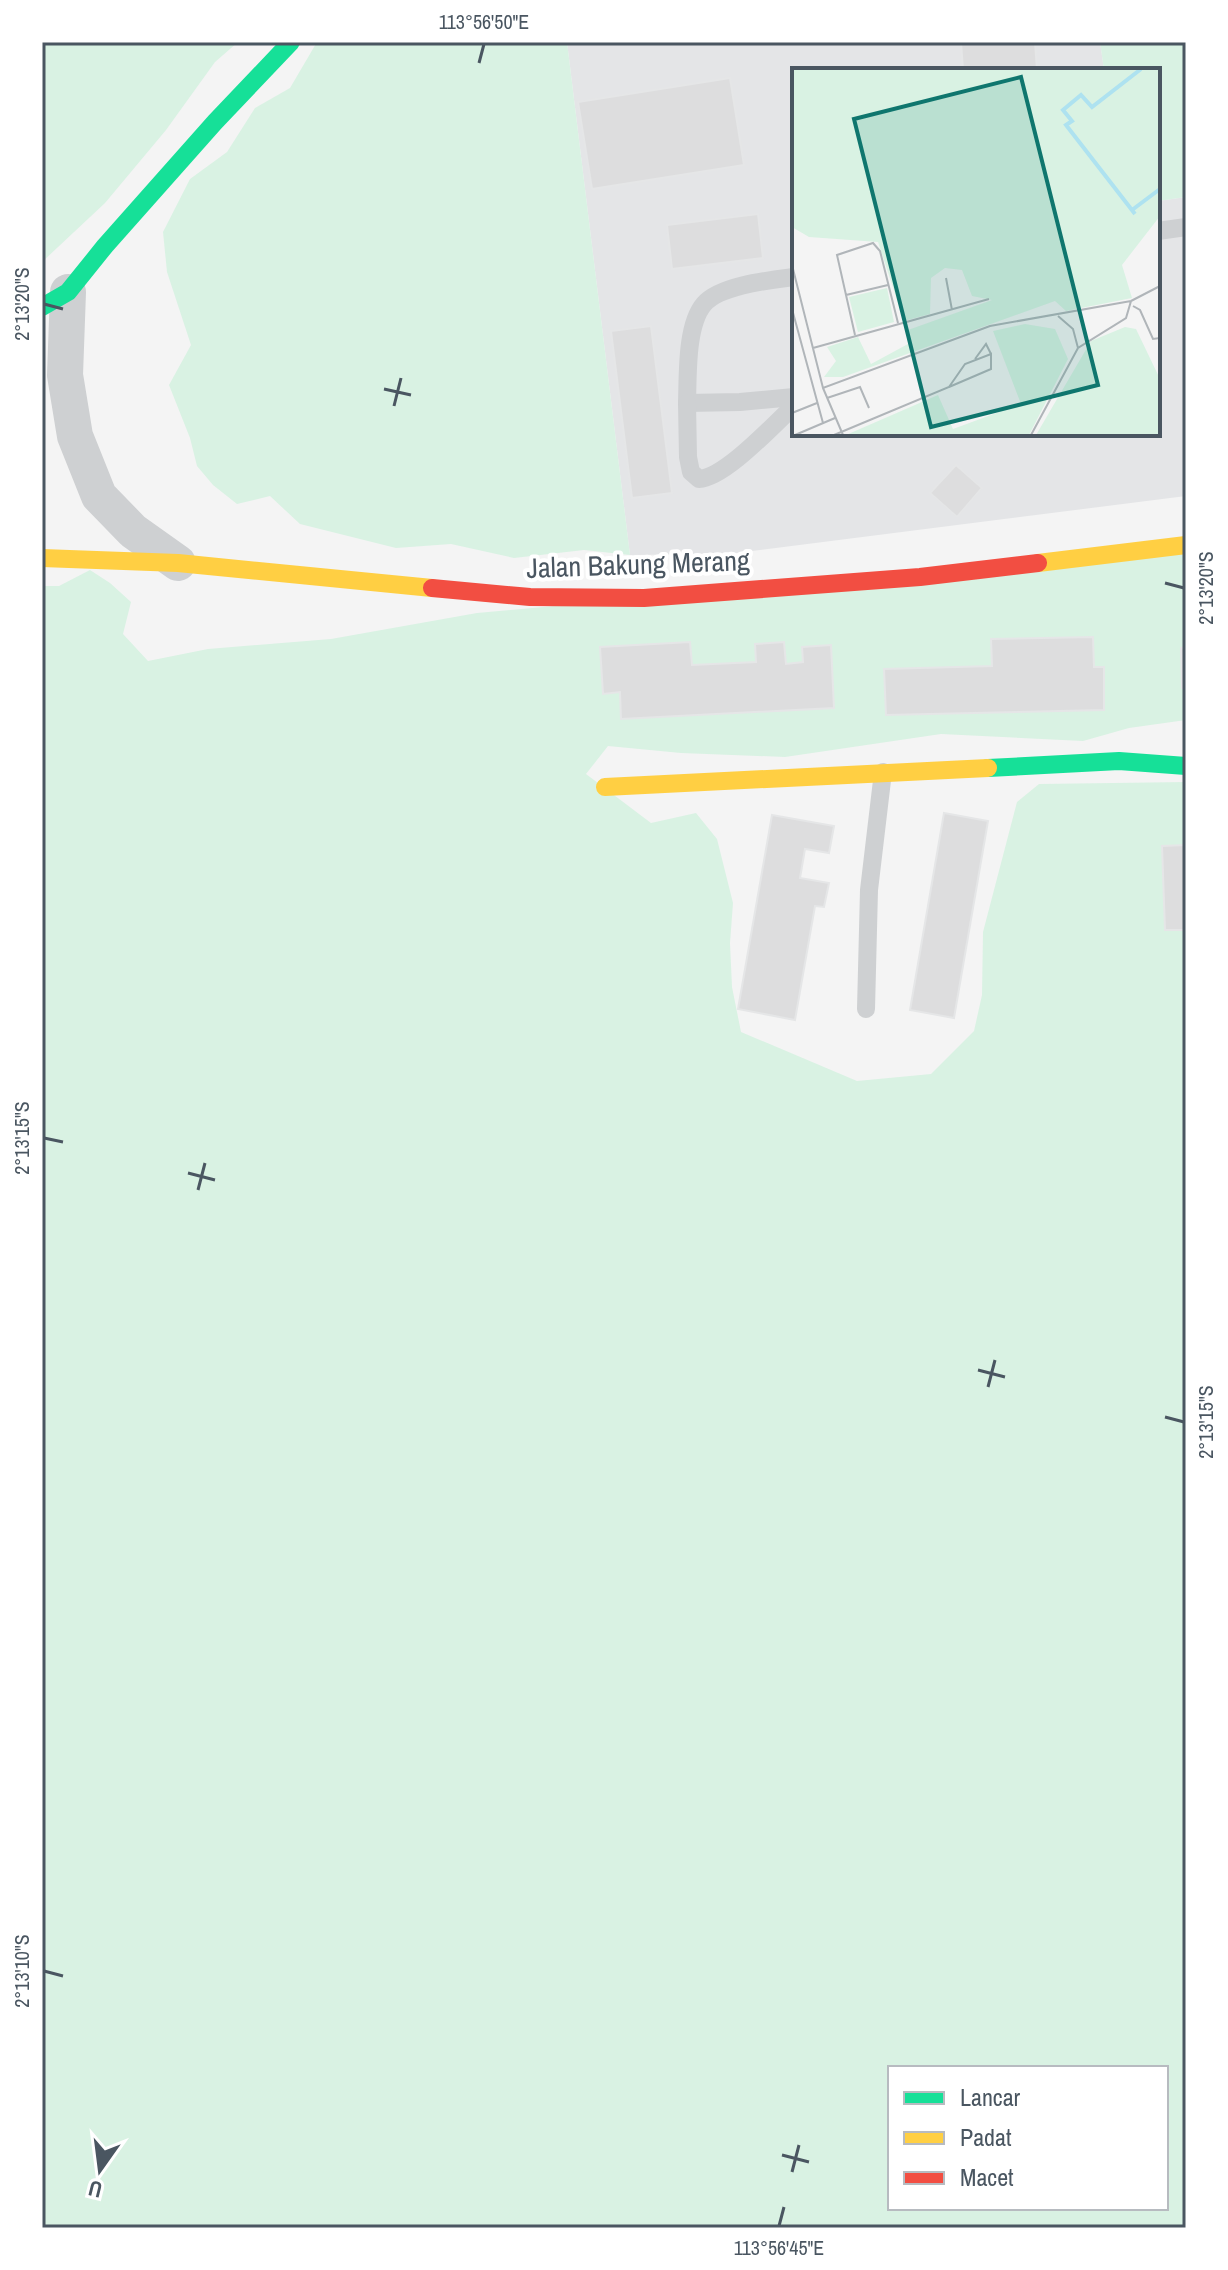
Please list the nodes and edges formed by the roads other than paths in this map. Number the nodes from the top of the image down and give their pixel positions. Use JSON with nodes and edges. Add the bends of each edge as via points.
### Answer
{"nodes":[{"id":1,"x":291,"y":42,"type":"edge"},
{"id":2,"x":1186,"y":227,"type":"edge"},
{"id":3,"x":1160,"y":231,"type":"edge"},
{"id":4,"x":792,"y":277,"type":"edge"},
{"id":5,"x":55,"y":300,"type":"edge"},
{"id":6,"x":792,"y":397,"type":"edge"},
{"id":7,"x":687,"y":403,"type":"junction"},
{"id":8,"x":792,"y":408,"type":"edge"},
{"id":9,"x":1186,"y":545,"type":"edge"},
{"id":10,"x":42,"y":558,"type":"edge"},
{"id":11,"x":178,"y":563,"type":"junction"},
{"id":12,"x":1186,"y":766,"type":"edge"},
{"id":13,"x":883,"y":772,"type":"junction"},
{"id":14,"x":605,"y":787,"type":"dead end"},
{"id":15,"x":866,"y":1009,"type":"dead end"}],
"edges":[{"from":1,"to":5,"type":"street"},
{"from":2,"to":3,"type":"lane"},
{"from":4,"to":7,"type":"lane","via":[[715,295],[703,304],[690,345]]},
{"from":5,"to":11,"type":"street","via":[[75,436],[99,496],[133,531]]},
{"from":6,"to":7,"type":"lane"},
{"from":7,"to":8,"type":"lane","via":[[688,457],[691,472],[699,479],[712,477]]},
{"from":9,"to":11,"type":"street","name":"Jalan Bakung Merang","via":[[920,577],[644,598],[530,597]]},
{"from":10,"to":11,"type":"street","name":"Jalan Bakung Merang"},
{"from":12,"to":13,"type":"street","via":[[1119,761]]},
{"from":13,"to":14,"type":"street"},
{"from":13,"to":15,"type":"lane","via":[[869,890]]}]}
